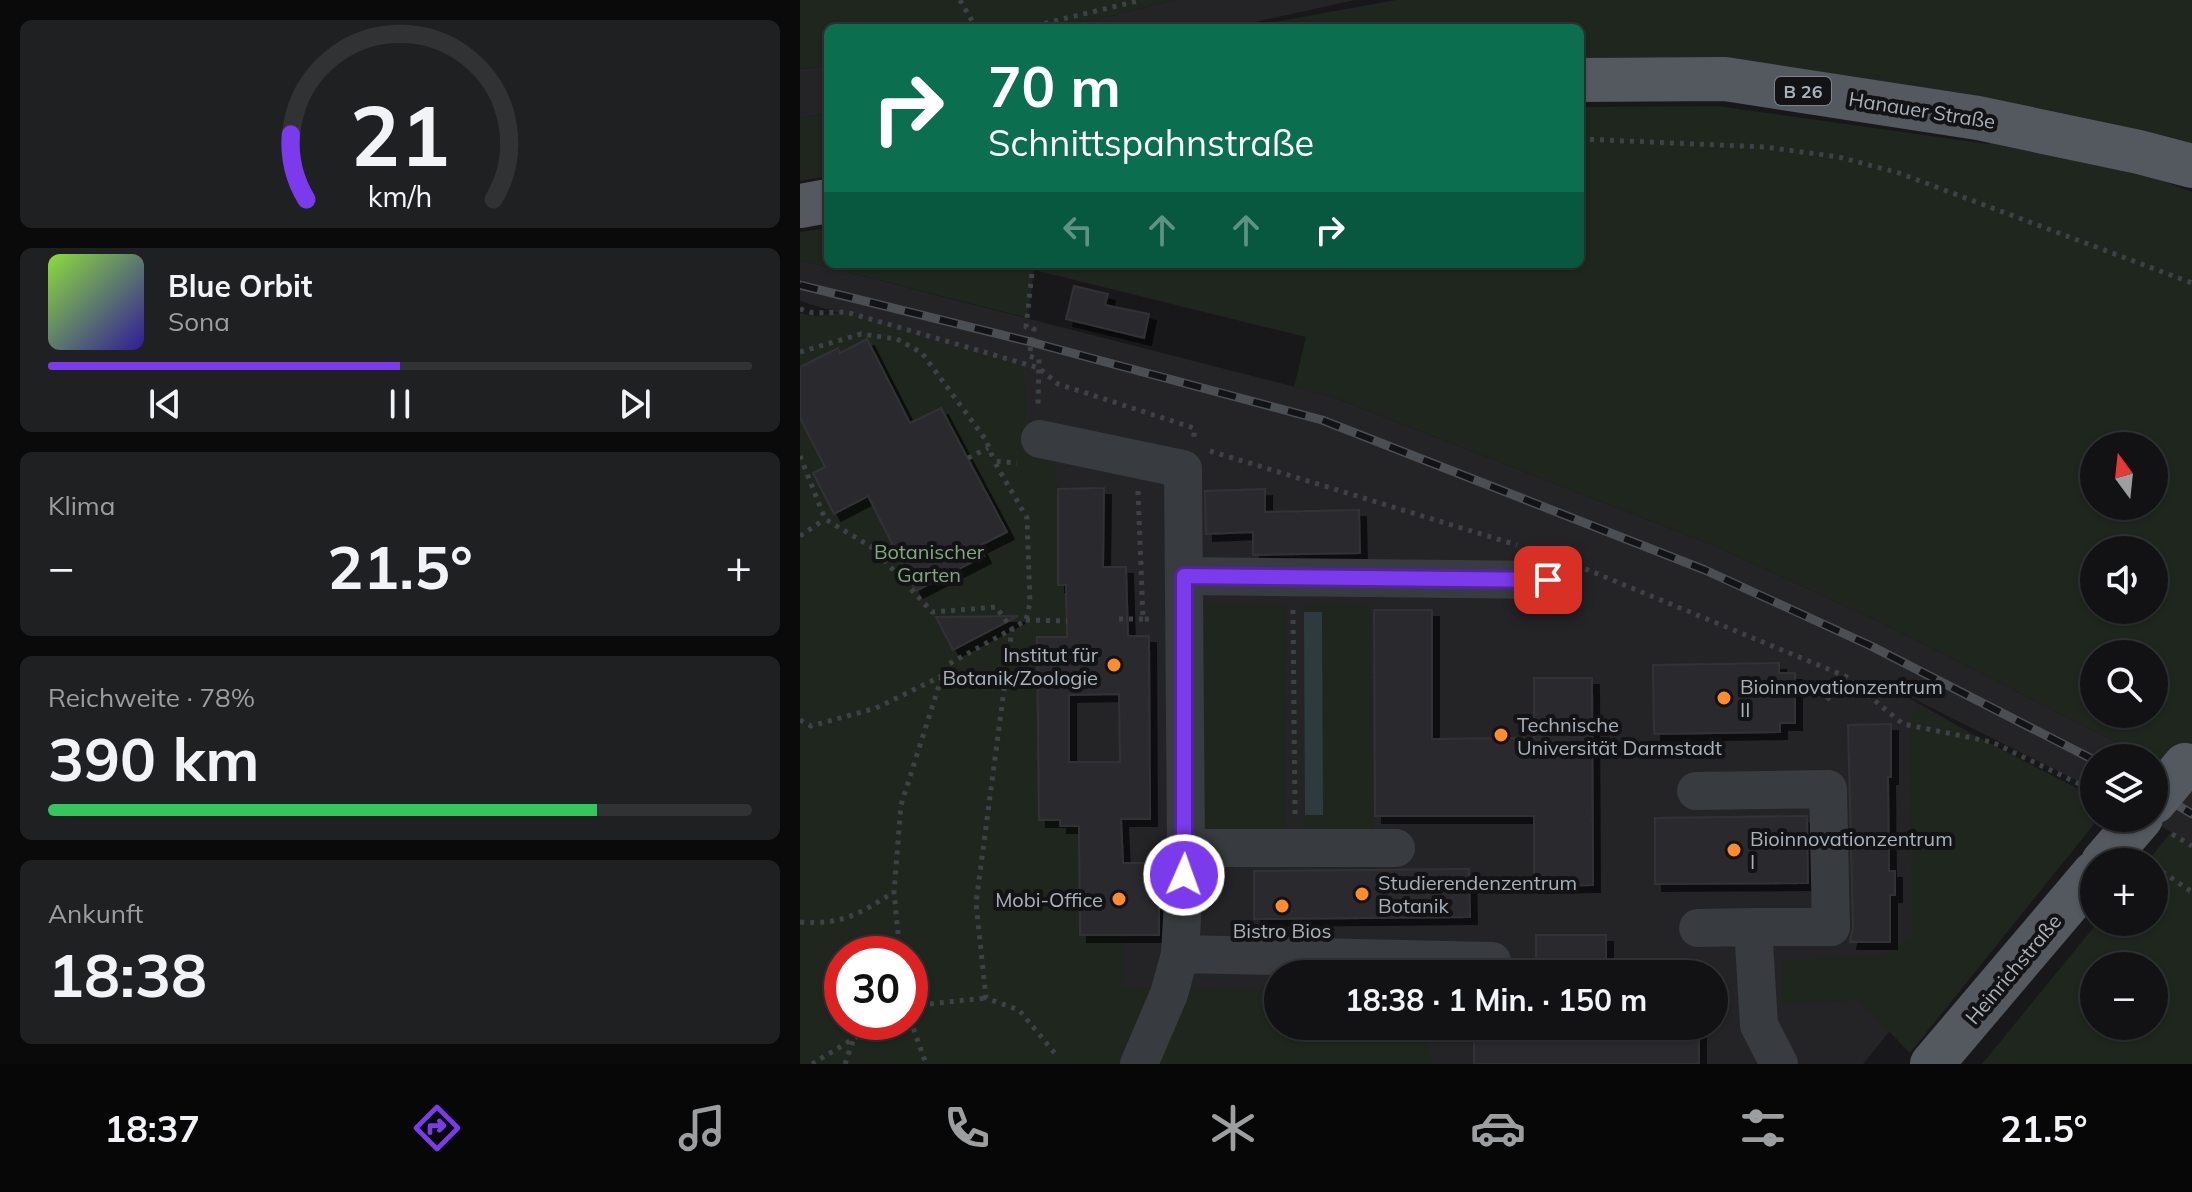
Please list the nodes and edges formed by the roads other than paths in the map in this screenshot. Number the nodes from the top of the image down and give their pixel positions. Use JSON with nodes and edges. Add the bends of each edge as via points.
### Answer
{"nodes":[{"id":1,"x":1584,"y":80,"type":"edge"},
{"id":2,"x":2025,"y":128,"type":"junction"},
{"id":3,"x":2192,"y":166,"type":"edge"},
{"id":4,"x":2192,"y":192,"type":"edge"},
{"id":5,"x":824,"y":202,"type":"edge"},
{"id":6,"x":800,"y":206,"type":"edge"},
{"id":7,"x":1032,"y":451,"type":"road end"},
{"id":8,"x":1560,"y":572,"type":"road end"},
{"id":9,"x":1184,"y":576,"type":"junction"},
{"id":10,"x":2188,"y":761,"type":"edge"},
{"id":11,"x":2168,"y":785,"type":"edge"},
{"id":12,"x":1696,"y":791,"type":"dead end"},
{"id":13,"x":2129,"y":832,"type":"edge"},
{"id":14,"x":1186,"y":848,"type":"junction"},
{"id":15,"x":1396,"y":848,"type":"dead end"},
{"id":16,"x":2115,"y":848,"type":"edge"},
{"id":17,"x":2080,"y":890,"type":"edge"},
{"id":18,"x":1753,"y":927,"type":"junction"},
{"id":19,"x":1698,"y":928,"type":"dead end"},
{"id":20,"x":1180,"y":954,"type":"junction"},
{"id":21,"x":1447,"y":960,"type":"edge"},
{"id":22,"x":1139,"y":1064,"type":"edge"},
{"id":23,"x":1779,"y":1064,"type":"edge"},
{"id":24,"x":1932,"y":1064,"type":"edge"}],
"edges":[{"from":1,"to":2,"type":"main road","name":"Hanauer Straße","number":"B 26","via":[[1725,79]]},
{"from":2,"to":3,"type":"main road","number":"B 26"},
{"from":2,"to":4,"type":"main road","number":"B 26"},
{"from":5,"to":6,"type":"main road"},
{"from":7,"to":9,"type":"street","via":[[1141,459],[1195,455]]},
{"from":8,"to":9,"type":"street"},
{"from":9,"to":14,"type":"street"},
{"from":10,"to":11,"type":"main road","bridge":true},
{"from":12,"to":18,"type":"street","via":[[1828,789],[1831,927]]},
{"from":13,"to":16,"type":"main road"},
{"from":14,"to":15,"type":"street"},
{"from":14,"to":20,"type":"street"},
{"from":17,"to":24,"type":"main road","name":"Heinrichstraße"},
{"from":18,"to":19,"type":"street"},
{"from":18,"to":23,"type":"street","via":[[1759,1025]]},
{"from":20,"to":21,"type":"street"},
{"from":20,"to":22,"type":"street"}]}
